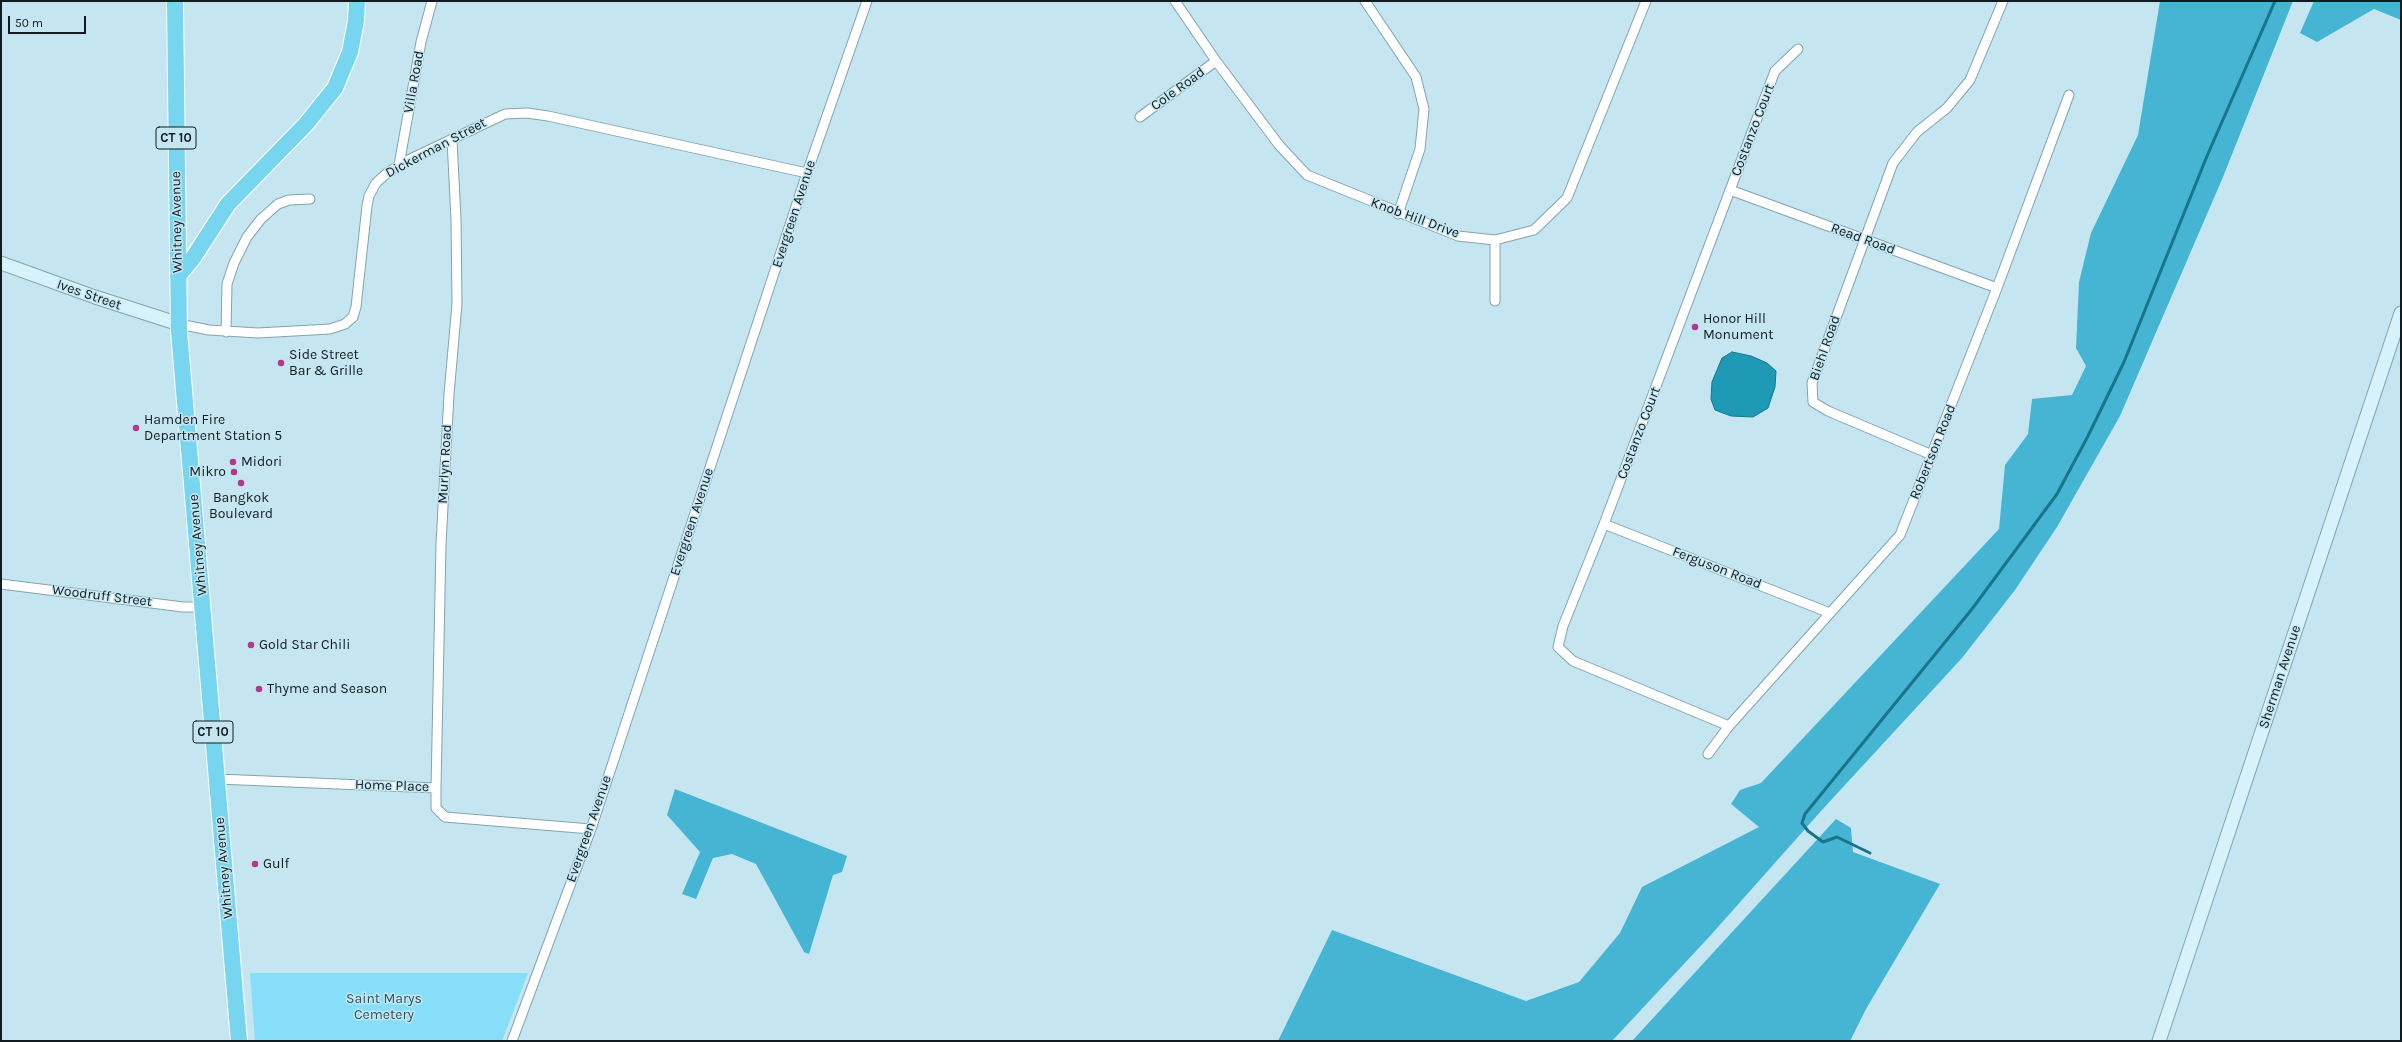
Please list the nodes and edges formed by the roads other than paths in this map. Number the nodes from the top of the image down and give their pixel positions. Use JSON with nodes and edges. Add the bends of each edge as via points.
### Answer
{"nodes":[{"id":1,"x":175,"y":1,"type":"edge"},
{"id":2,"x":357,"y":1,"type":"edge"},
{"id":3,"x":432,"y":1,"type":"edge"},
{"id":4,"x":867,"y":1,"type":"edge"},
{"id":5,"x":1175,"y":1,"type":"edge"},
{"id":6,"x":1365,"y":1,"type":"edge"},
{"id":7,"x":1646,"y":1,"type":"edge"},
{"id":8,"x":2003,"y":1,"type":"edge"},
{"id":9,"x":1798,"y":49,"type":"dead end"},
{"id":10,"x":1216,"y":62,"type":"junction"},
{"id":11,"x":2069,"y":95,"type":"dead end"},
{"id":12,"x":1140,"y":117,"type":"dead end"},
{"id":13,"x":452,"y":140,"type":"junction"},
{"id":14,"x":399,"y":165,"type":"junction"},
{"id":15,"x":807,"y":173,"type":"junction"},
{"id":16,"x":1730,"y":190,"type":"junction"},
{"id":17,"x":310,"y":199,"type":"dead end"},
{"id":18,"x":1398,"y":214,"type":"junction"},
{"id":19,"x":1863,"y":239,"type":"junction"},
{"id":20,"x":1495,"y":240,"type":"junction"},
{"id":21,"x":1,"y":263,"type":"edge"},
{"id":22,"x":178,"y":276,"type":"junction"},
{"id":23,"x":1997,"y":288,"type":"junction"},
{"id":24,"x":1495,"y":301,"type":"dead end"},
{"id":25,"x":2401,"y":313,"type":"edge"},
{"id":26,"x":179,"y":324,"type":"junction"},
{"id":27,"x":226,"y":332,"type":"junction"},
{"id":28,"x":1932,"y":455,"type":"junction"},
{"id":29,"x":1604,"y":524,"type":"junction"},
{"id":30,"x":1,"y":584,"type":"edge"},
{"id":31,"x":203,"y":607,"type":"junction"},
{"id":32,"x":1830,"y":613,"type":"junction"},
{"id":33,"x":1729,"y":726,"type":"junction"},
{"id":34,"x":1708,"y":754,"type":"dead end"},
{"id":35,"x":217,"y":779,"type":"junction"},
{"id":36,"x":436,"y":788,"type":"junction"},
{"id":37,"x":591,"y":829,"type":"junction"},
{"id":38,"x":239,"y":1041,"type":"edge"},
{"id":39,"x":512,"y":1041,"type":"edge"},
{"id":40,"x":2160,"y":1041,"type":"edge"}],
"edges":[{"from":1,"to":22,"type":"highway","name":"Whitney Avenue","number":"CT 10"},
{"from":2,"to":22,"type":"highway","via":[[356,26],[350,52],[335,88],[306,124],[228,204],[193,258]]},
{"from":3,"to":14,"type":"street","name":"Villa Road","via":[[421,42]]},
{"from":4,"to":15,"type":"street","name":"Evergreen Avenue"},
{"from":5,"to":10,"type":"street","name":"Knob Hill Drive"},
{"from":6,"to":18,"type":"street","via":[[1416,77],[1424,109],[1420,149]]},
{"from":7,"to":20,"type":"street","name":"Knob Hill Drive","via":[[1567,198],[1534,230]]},
{"from":8,"to":19,"type":"street","via":[[1970,80],[1947,108],[1917,132],[1893,163]]},
{"from":9,"to":16,"type":"street","name":"Costanzo Court","via":[[1775,71]]},
{"from":10,"to":12,"type":"street","name":"Cole Road"},
{"from":10,"to":18,"type":"street","name":"Knob Hill Drive","via":[[1279,145],[1307,175]]},
{"from":11,"to":23,"type":"street","name":"Robertson Road"},
{"from":13,"to":14,"type":"street","name":"Dickerman Street"},
{"from":13,"to":15,"type":"street","name":"Dickerman Street","via":[[498,116],[527,113],[586,123]]},
{"from":13,"to":36,"type":"street","name":"Murlyn Road","via":[[457,235],[457,304],[440,544]]},
{"from":14,"to":27,"type":"street","name":"Dickerman Street","via":[[379,179],[369,196],[358,301],[350,320],[330,329]]},
{"from":15,"to":37,"type":"street","name":"Evergreen Avenue"},
{"from":16,"to":19,"type":"street","name":"Read Road"},
{"from":16,"to":29,"type":"street","name":"Costanzo Court"},
{"from":17,"to":27,"type":"street","via":[[289,200],[278,204],[247,236],[227,284]]},
{"from":18,"to":20,"type":"street","name":"Knob Hill Drive","via":[[1458,236]]},
{"from":19,"to":23,"type":"street","name":"Read Road"},
{"from":19,"to":28,"type":"street","name":"Biehl Road","via":[[1812,383],[1813,402],[1828,411]]},
{"from":20,"to":24,"type":"street"},
{"from":21,"to":26,"type":"main road","name":"Ives Street"},
{"from":22,"to":26,"type":"highway","name":"Whitney Avenue","number":"CT 10"},
{"from":23,"to":28,"type":"street","name":"Robertson Road"},
{"from":25,"to":40,"type":"main road","name":"Sherman Avenue"},
{"from":26,"to":27,"type":"street","name":"Dickerman Street"},
{"from":26,"to":31,"type":"highway","name":"Whitney Avenue","number":"CT 10"},
{"from":28,"to":32,"type":"street","name":"Robertson Road","via":[[1900,535]]},
{"from":29,"to":32,"type":"street","name":"Ferguson Road"},
{"from":29,"to":33,"type":"street","name":"Costanzo Court","via":[[1563,626],[1558,647],[1573,661]]},
{"from":30,"to":31,"type":"street","name":"Woodruff Street","via":[[183,607]]},
{"from":31,"to":35,"type":"highway","name":"Whitney Avenue","number":"CT 10"},
{"from":32,"to":33,"type":"street","name":"Robertson Road"},
{"from":33,"to":34,"type":"street","name":"Robertson Road"},
{"from":35,"to":36,"type":"street","name":"Home Place"},
{"from":35,"to":38,"type":"highway","name":"Whitney Avenue","number":"CT 10"},
{"from":36,"to":37,"type":"street","name":"Home Place","via":[[436,808],[445,817]]},
{"from":37,"to":39,"type":"street","name":"Evergreen Avenue"}]}
